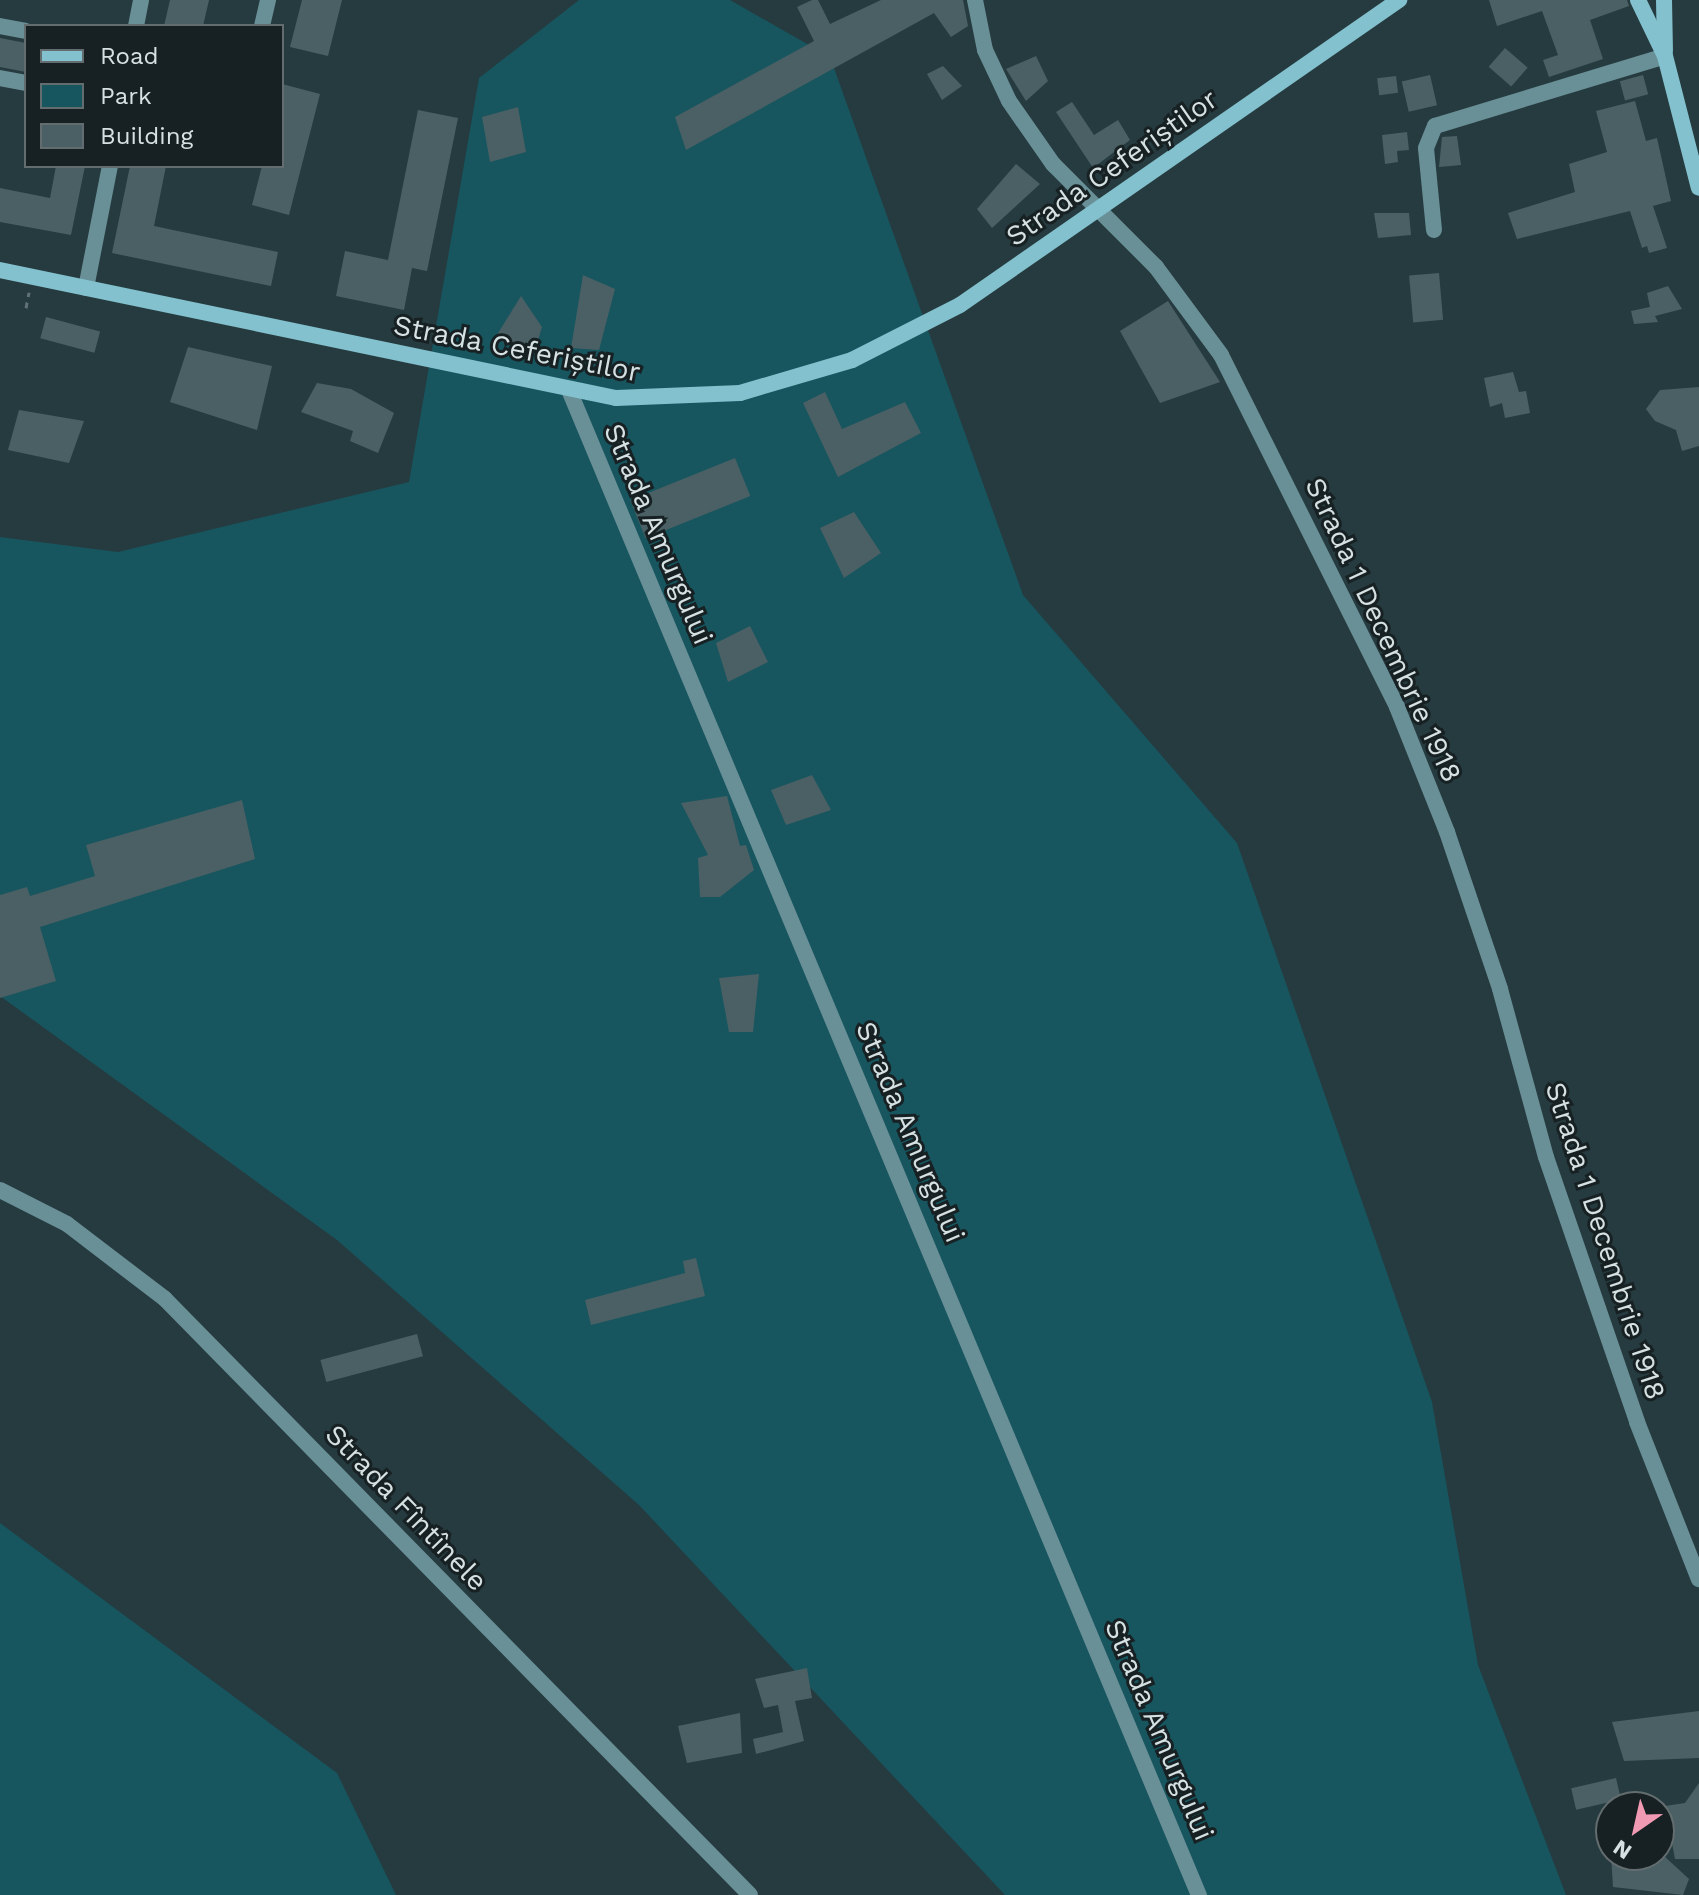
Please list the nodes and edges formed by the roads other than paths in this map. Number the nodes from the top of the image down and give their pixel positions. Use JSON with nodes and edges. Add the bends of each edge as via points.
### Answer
{"nodes":[{"id":1,"x":141,"y":0,"type":"edge"},
{"id":2,"x":268,"y":0,"type":"edge"},
{"id":3,"x":975,"y":0,"type":"edge"},
{"id":4,"x":1399,"y":0,"type":"edge"},
{"id":5,"x":1638,"y":0,"type":"edge"},
{"id":6,"x":1664,"y":0,"type":"edge"},
{"id":7,"x":136,"y":24,"type":"edge"},
{"id":8,"x":262,"y":24,"type":"edge"},
{"id":9,"x":0,"y":26,"type":"edge"},
{"id":10,"x":24,"y":31,"type":"edge"},
{"id":11,"x":1665,"y":56,"type":"junction"},
{"id":12,"x":0,"y":78,"type":"edge"},
{"id":13,"x":24,"y":83,"type":"edge"},
{"id":14,"x":110,"y":168,"type":"edge"},
{"id":15,"x":1699,"y":188,"type":"edge"},
{"id":16,"x":1096,"y":211,"type":"junction"},
{"id":17,"x":1434,"y":230,"type":"dead end"},
{"id":18,"x":0,"y":270,"type":"edge"},
{"id":19,"x":86,"y":288,"type":"junction"},
{"id":20,"x":569,"y":390,"type":"junction"},
{"id":21,"x":0,"y":1190,"type":"edge"},
{"id":22,"x":1699,"y":1579,"type":"edge"},
{"id":23,"x":750,"y":1895,"type":"edge"},
{"id":24,"x":1199,"y":1895,"type":"edge"}],
"edges":[{"from":1,"to":7,"type":"street"},
{"from":2,"to":8,"type":"street"},
{"from":3,"to":16,"type":"street","name":"Strada 1 Decembrie 1918","via":[[997,81],[1053,164]]},
{"from":4,"to":16,"type":"street","name":"Strada Ceferiștilor"},
{"from":5,"to":11,"type":"street"},
{"from":6,"to":11,"type":"street"},
{"from":9,"to":10,"type":"street"},
{"from":11,"to":15,"type":"street"},
{"from":11,"to":17,"type":"street","via":[[1435,126],[1426,148]]},
{"from":12,"to":13,"type":"street"},
{"from":14,"to":19,"type":"street"},
{"from":16,"to":20,"type":"street","name":"Strada Ceferiștilor","via":[[949,311],[852,360],[801,378],[740,393],[683,399],[616,398]]},
{"from":16,"to":22,"type":"street","name":"Strada 1 Decembrie 1918","via":[[1156,267],[1221,355],[1397,707],[1447,832],[1500,989],[1546,1157],[1637,1422]]},
{"from":18,"to":19,"type":"street","name":"Strada Ceferiștilor"},
{"from":19,"to":20,"type":"street","name":"Strada Ceferiștilor"},
{"from":20,"to":24,"type":"street","name":"Strada Amurgului"},
{"from":21,"to":23,"type":"street","name":"Strada Fîntînele","via":[[67,1224],[165,1299]]}]}
